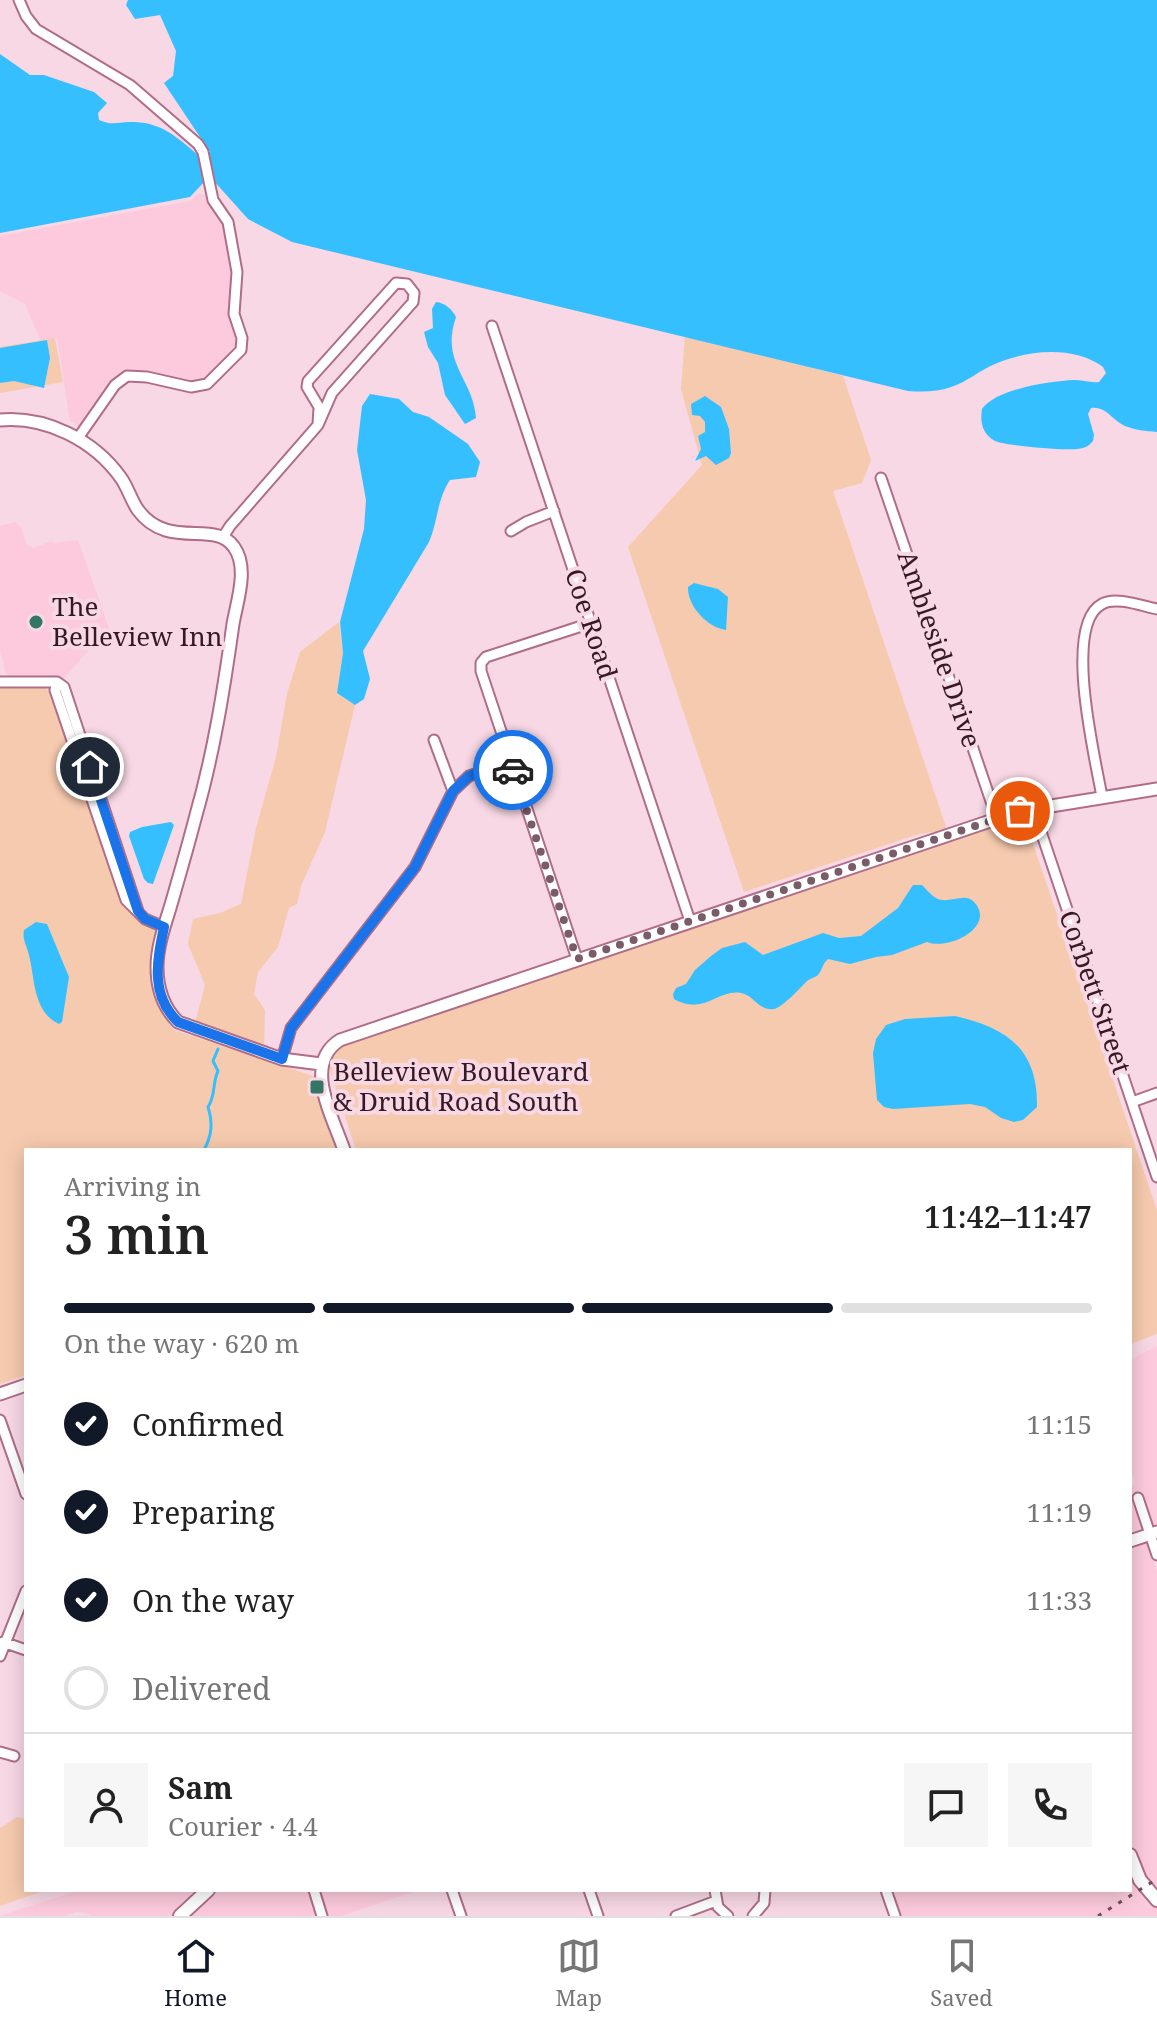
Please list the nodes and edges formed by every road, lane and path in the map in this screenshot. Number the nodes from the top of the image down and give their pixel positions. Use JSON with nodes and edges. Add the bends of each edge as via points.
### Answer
{"nodes":[{"id":1,"x":19,"y":0,"type":"edge"},
{"id":2,"x":492,"y":326,"type":"dead end"},
{"id":3,"x":332,"y":393,"type":"junction"},
{"id":4,"x":312,"y":395,"type":"junction"},
{"id":5,"x":0,"y":420,"type":"edge"},
{"id":6,"x":318,"y":425,"type":"junction"},
{"id":7,"x":78,"y":438,"type":"junction"},
{"id":8,"x":881,"y":478,"type":"dead end"},
{"id":9,"x":554,"y":511,"type":"junction"},
{"id":10,"x":511,"y":531,"type":"dead end"},
{"id":11,"x":223,"y":537,"type":"junction"},
{"id":12,"x":1157,"y":609,"type":"edge"},
{"id":13,"x":591,"y":623,"type":"junction"},
{"id":14,"x":0,"y":682,"type":"edge"},
{"id":15,"x":434,"y":740,"type":"dead end"},
{"id":16,"x":511,"y":762,"type":"junction"},
{"id":17,"x":453,"y":791,"type":"junction"},
{"id":18,"x":1156,"y":792,"type":"edge"},
{"id":19,"x":1102,"y":797,"type":"junction"},
{"id":20,"x":1033,"y":808,"type":"junction"},
{"id":21,"x":997,"y":819,"type":"junction"},
{"id":22,"x":690,"y":921,"type":"junction"},
{"id":23,"x":164,"y":927,"type":"junction"},
{"id":24,"x":577,"y":959,"type":"junction"},
{"id":25,"x":282,"y":1059,"type":"junction"},
{"id":26,"x":321,"y":1064,"type":"junction"},
{"id":27,"x":1157,"y":1093,"type":"edge"},
{"id":28,"x":1132,"y":1102,"type":"junction"},
{"id":29,"x":343,"y":1148,"type":"edge"},
{"id":30,"x":1157,"y":1177,"type":"edge"},
{"id":31,"x":24,"y":1386,"type":"edge"},
{"id":32,"x":0,"y":1394,"type":"edge"},
{"id":33,"x":0,"y":1420,"type":"edge"},
{"id":34,"x":24,"y":1488,"type":"edge"},
{"id":35,"x":1138,"y":1498,"type":"dead end"},
{"id":36,"x":1153,"y":1533,"type":"edge"},
{"id":37,"x":1132,"y":1540,"type":"edge"},
{"id":38,"x":1157,"y":1555,"type":"edge"},
{"id":39,"x":24,"y":1595,"type":"edge"},
{"id":40,"x":3,"y":1642,"type":"edge"},
{"id":41,"x":24,"y":1649,"type":"edge"},
{"id":42,"x":0,"y":1656,"type":"edge"},
{"id":43,"x":0,"y":1752,"type":"edge"},
{"id":44,"x":14,"y":1756,"type":"dead end"},
{"id":45,"x":1132,"y":1860,"type":"edge"},
{"id":46,"x":206,"y":1892,"type":"edge"},
{"id":47,"x":315,"y":1892,"type":"edge"},
{"id":48,"x":453,"y":1892,"type":"edge"},
{"id":49,"x":590,"y":1892,"type":"edge"},
{"id":50,"x":715,"y":1892,"type":"edge"},
{"id":51,"x":765,"y":1892,"type":"edge"},
{"id":52,"x":887,"y":1892,"type":"edge"},
{"id":53,"x":1157,"y":1900,"type":"edge"},
{"id":54,"x":716,"y":1901,"type":"junction"},
{"id":55,"x":180,"y":1916,"type":"edge"},
{"id":56,"x":322,"y":1916,"type":"edge"},
{"id":57,"x":461,"y":1916,"type":"edge"},
{"id":58,"x":598,"y":1916,"type":"edge"},
{"id":59,"x":676,"y":1916,"type":"edge"},
{"id":60,"x":728,"y":1916,"type":"edge"},
{"id":61,"x":753,"y":1916,"type":"edge"},
{"id":62,"x":895,"y":1916,"type":"edge"}],
"edges":[{"from":1,"to":7,"type":"street","via":[[36,29],[130,85],[203,152],[213,200],[228,222],[237,272],[234,314],[241,350],[207,384],[191,387],[127,376]]},
{"from":2,"to":9,"type":"street","name":"Coe Road"},
{"from":3,"to":4,"type":"street"},
{"from":3,"to":4,"type":"street","via":[[413,302],[407,284],[396,283],[312,376],[307,387]]},
{"from":3,"to":6,"type":"street"},
{"from":4,"to":6,"type":"street","via":[[319,407]]},
{"from":5,"to":7,"type":"street","via":[[29,421]]},
{"from":6,"to":11,"type":"street"},
{"from":7,"to":11,"type":"street","via":[[121,478],[149,523],[162,531]]},
{"from":8,"to":21,"type":"street","name":"Ambleside Drive"},
{"from":9,"to":10,"type":"street"},
{"from":9,"to":13,"type":"street","name":"Coe Road"},
{"from":11,"to":23,"type":"street","via":[[234,547],[242,571],[210,764]]},
{"from":12,"to":19,"type":"street","via":[[1107,601],[1098,605],[1088,624],[1082,681]]},
{"from":13,"to":16,"type":"street","via":[[481,663]]},
{"from":13,"to":22,"type":"street","name":"Coe Road"},
{"from":14,"to":23,"type":"street","via":[[57,682],[55,690],[126,900],[145,919]]},
{"from":15,"to":17,"type":"street"},
{"from":16,"to":17,"type":"street","via":[[469,776]]},
{"from":16,"to":24,"type":"street"},
{"from":17,"to":25,"type":"street","via":[[415,867],[291,1028]]},
{"from":18,"to":19,"type":"street"},
{"from":19,"to":20,"type":"street"},
{"from":20,"to":21,"type":"street"},
{"from":20,"to":28,"type":"street","name":"Corbett Street"},
{"from":21,"to":22,"type":"street"},
{"from":22,"to":24,"type":"street"},
{"from":23,"to":25,"type":"street","via":[[158,986],[170,1014],[178,1022]]},
{"from":24,"to":26,"type":"street","via":[[340,1040],[328,1048]]},
{"from":25,"to":26,"type":"street"},
{"from":26,"to":29,"type":"street","via":[[321,1080]]},
{"from":27,"to":28,"type":"street"},
{"from":28,"to":30,"type":"street","name":"Corbett Street"},
{"from":31,"to":32,"type":"street"},
{"from":33,"to":34,"type":"street"},
{"from":35,"to":36,"type":"street"},
{"from":36,"to":37,"type":"street"},
{"from":36,"to":38,"type":"street"},
{"from":39,"to":40,"type":"street"},
{"from":40,"to":41,"type":"street"},
{"from":40,"to":42,"type":"street"},
{"from":43,"to":44,"type":"street"},
{"from":45,"to":53,"type":"main road"},
{"from":46,"to":55,"type":"main road"},
{"from":47,"to":56,"type":"street"},
{"from":48,"to":57,"type":"street"},
{"from":49,"to":58,"type":"street"},
{"from":50,"to":54,"type":"street"},
{"from":51,"to":61,"type":"street","via":[[764,1903]]},
{"from":52,"to":62,"type":"street"},
{"from":54,"to":59,"type":"street"},
{"from":54,"to":60,"type":"street"}]}
